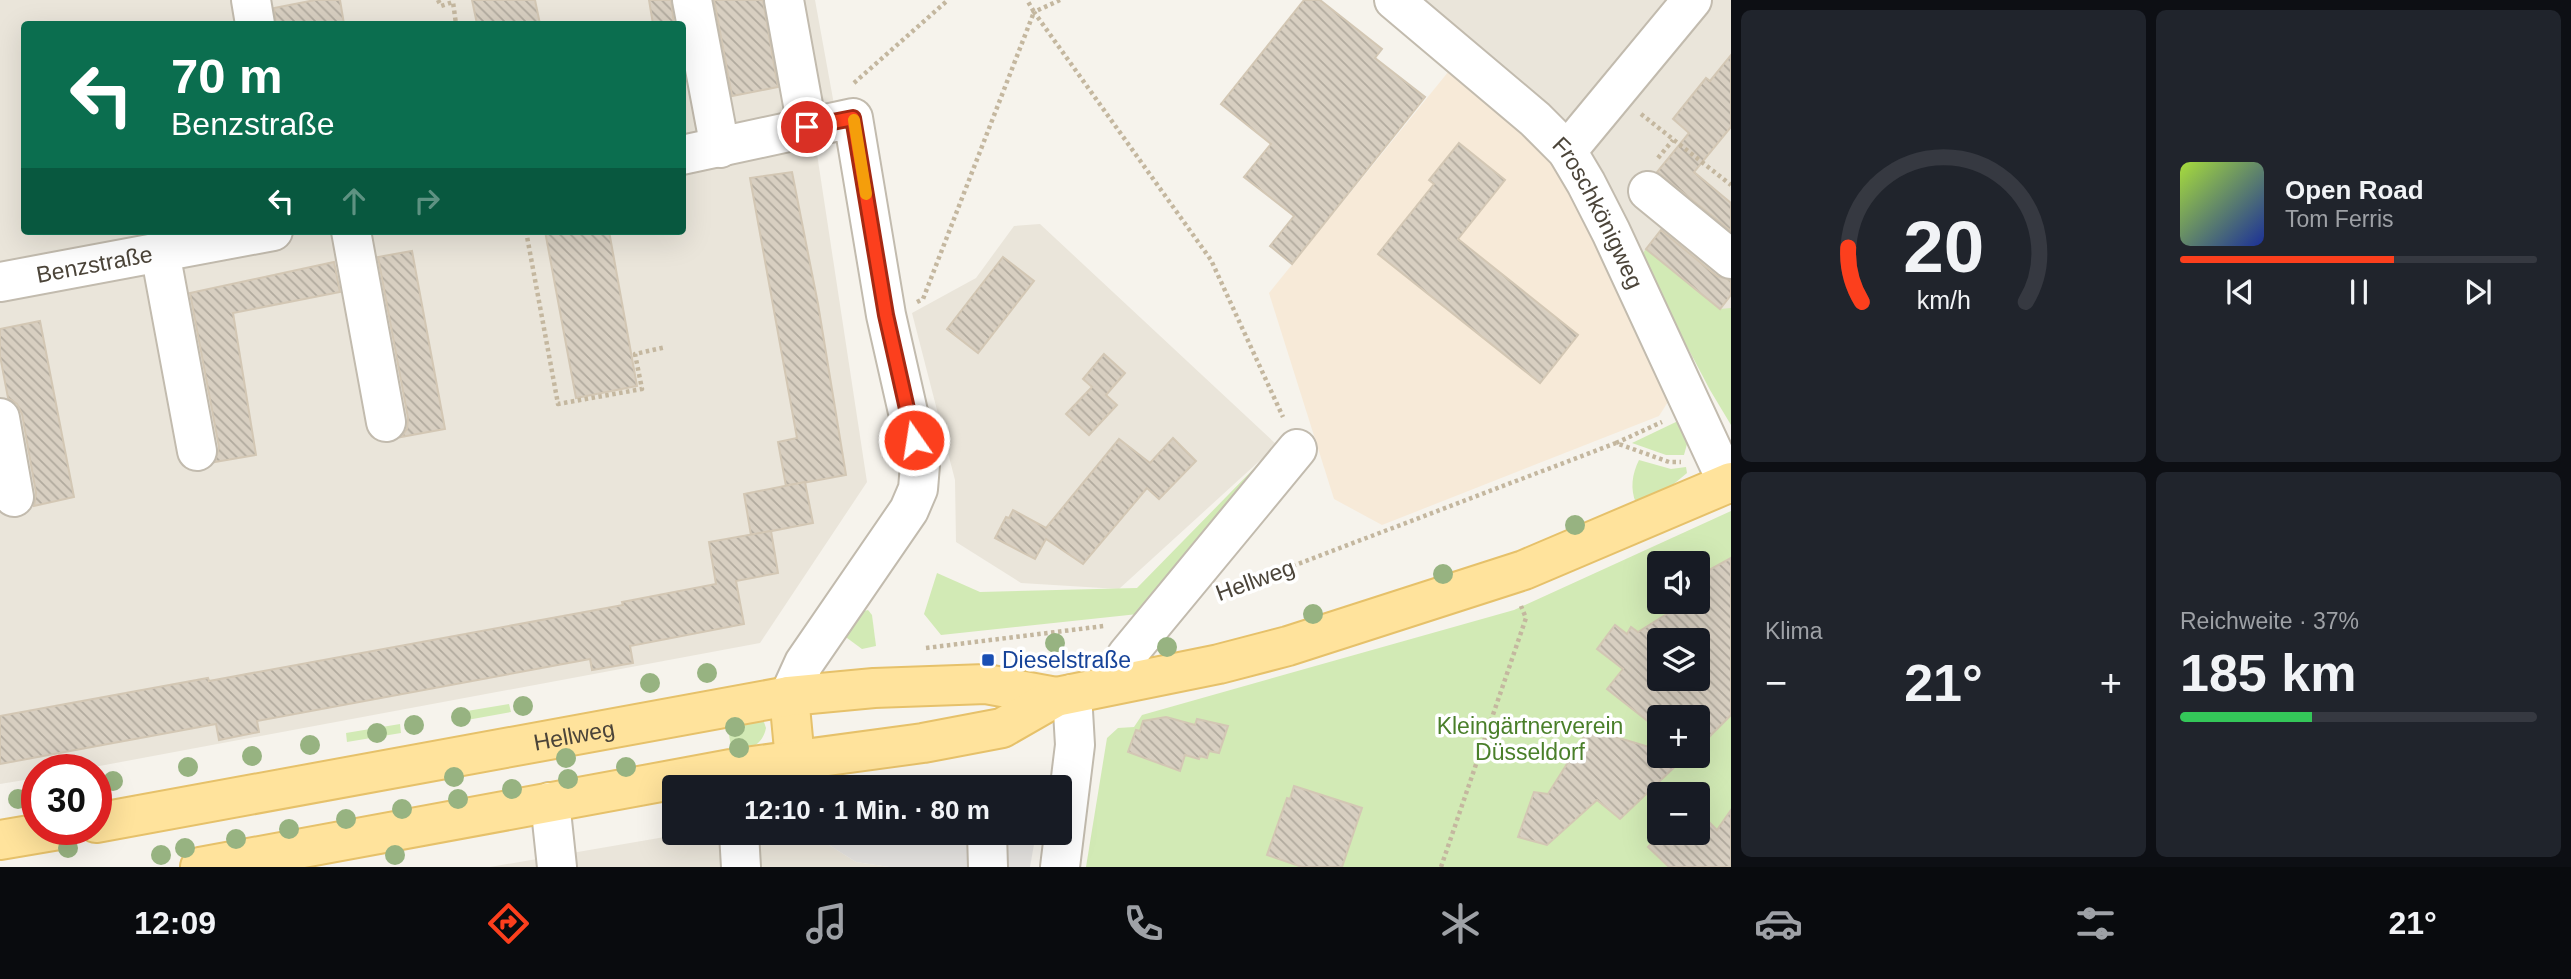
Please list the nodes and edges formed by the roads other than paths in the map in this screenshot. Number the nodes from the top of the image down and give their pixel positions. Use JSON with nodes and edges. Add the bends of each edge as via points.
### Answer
{"nodes":[{"id":1,"x":251,"y":0,"type":"edge"},
{"id":2,"x":692,"y":0,"type":"edge"},
{"id":3,"x":784,"y":0,"type":"edge"},
{"id":4,"x":1394,"y":0,"type":"edge"},
{"id":5,"x":1692,"y":0,"type":"edge"},
{"id":6,"x":254,"y":21,"type":"edge"},
{"id":7,"x":827,"y":123,"type":"junction"},
{"id":8,"x":720,"y":148,"type":"junction"},
{"id":9,"x":1567,"y":151,"type":"junction"},
{"id":10,"x":686,"y":154,"type":"edge"},
{"id":11,"x":1611,"y":232,"type":"junction"},
{"id":12,"x":251,"y":235,"type":"edge"},
{"id":13,"x":352,"y":235,"type":"edge"},
{"id":14,"x":160,"y":252,"type":"junction"},
{"id":15,"x":1731,"y":259,"type":"edge"},
{"id":16,"x":0,"y":282,"type":"edge"},
{"id":17,"x":0,"y":418,"type":"edge"},
{"id":18,"x":386,"y":422,"type":"dead end"},
{"id":19,"x":1297,"y":449,"type":"road end"},
{"id":20,"x":197,"y":451,"type":"dead end"},
{"id":21,"x":1729,"y":483,"type":"edge"},
{"id":22,"x":14,"y":497,"type":"dead end"},
{"id":23,"x":1128,"y":681,"type":"junction"},
{"id":24,"x":789,"y":696,"type":"junction"},
{"id":25,"x":1064,"y":696,"type":"junction"},
{"id":26,"x":795,"y":760,"type":"junction"},
{"id":27,"x":742,"y":775,"type":"edge"},
{"id":28,"x":1068,"y":775,"type":"edge"},
{"id":29,"x":662,"y":787,"type":"edge"},
{"id":30,"x":550,"y":802,"type":"junction"},
{"id":31,"x":112,"y":819,"type":"edge"},
{"id":32,"x":21,"y":836,"type":"edge"},
{"id":33,"x":0,"y":840,"type":"edge"},
{"id":34,"x":740,"y":845,"type":"edge"},
{"id":35,"x":987,"y":845,"type":"edge"},
{"id":36,"x":1061,"y":845,"type":"edge"},
{"id":37,"x":337,"y":855,"type":"edge"},
{"id":38,"x":200,"y":867,"type":"edge"},
{"id":39,"x":557,"y":867,"type":"edge"},
{"id":40,"x":741,"y":867,"type":"edge"},
{"id":41,"x":988,"y":867,"type":"edge"},
{"id":42,"x":1060,"y":867,"type":"edge"}],
"edges":[{"from":1,"to":6,"type":"street"},
{"from":2,"to":8,"type":"street"},
{"from":3,"to":7,"type":"street"},
{"from":4,"to":9,"type":"street","name":"Froschkönigweg"},
{"from":5,"to":9,"type":"street"},
{"from":7,"to":8,"type":"street"},
{"from":7,"to":24,"type":"street","via":[[886,315],[919,465],[919,489],[804,663]]},
{"from":8,"to":10,"type":"street"},
{"from":9,"to":11,"type":"street","name":"Froschkönigweg"},
{"from":11,"to":15,"type":"street","via":[[1645,216],[1653,195]]},
{"from":11,"to":21,"type":"street","name":"Froschkönigweg"},
{"from":12,"to":14,"type":"street","name":"Benzstraße"},
{"from":13,"to":18,"type":"street"},
{"from":14,"to":16,"type":"street","name":"Benzstraße"},
{"from":14,"to":20,"type":"street"},
{"from":17,"to":22,"type":"street"},
{"from":19,"to":23,"type":"street","via":[[1127,655]]},
{"from":21,"to":23,"type":"main road","name":"Hellweg","via":[[1524,570],[1288,646]]},
{"from":23,"to":25,"type":"main road","name":"Hellweg"},
{"from":24,"to":25,"type":"main road","name":"Hellweg","via":[[986,684]]},
{"from":24,"to":26,"type":"main road"},
{"from":24,"to":31,"type":"main road","name":"Hellweg"},
{"from":25,"to":26,"type":"main road","name":"Hellweg","via":[[1002,728]]},
{"from":25,"to":28,"type":"street","via":[[1075,745]]},
{"from":26,"to":27,"type":"main road","name":"Hellweg"},
{"from":29,"to":30,"type":"main road","name":"Hellweg"},
{"from":30,"to":37,"type":"main road","name":"Hellweg"},
{"from":30,"to":39,"type":"street"},
{"from":32,"to":33,"type":"main road"},
{"from":34,"to":40,"type":"street"},
{"from":35,"to":41,"type":"street"},
{"from":36,"to":42,"type":"street"},
{"from":37,"to":38,"type":"main road","name":"Hellweg"}]}
